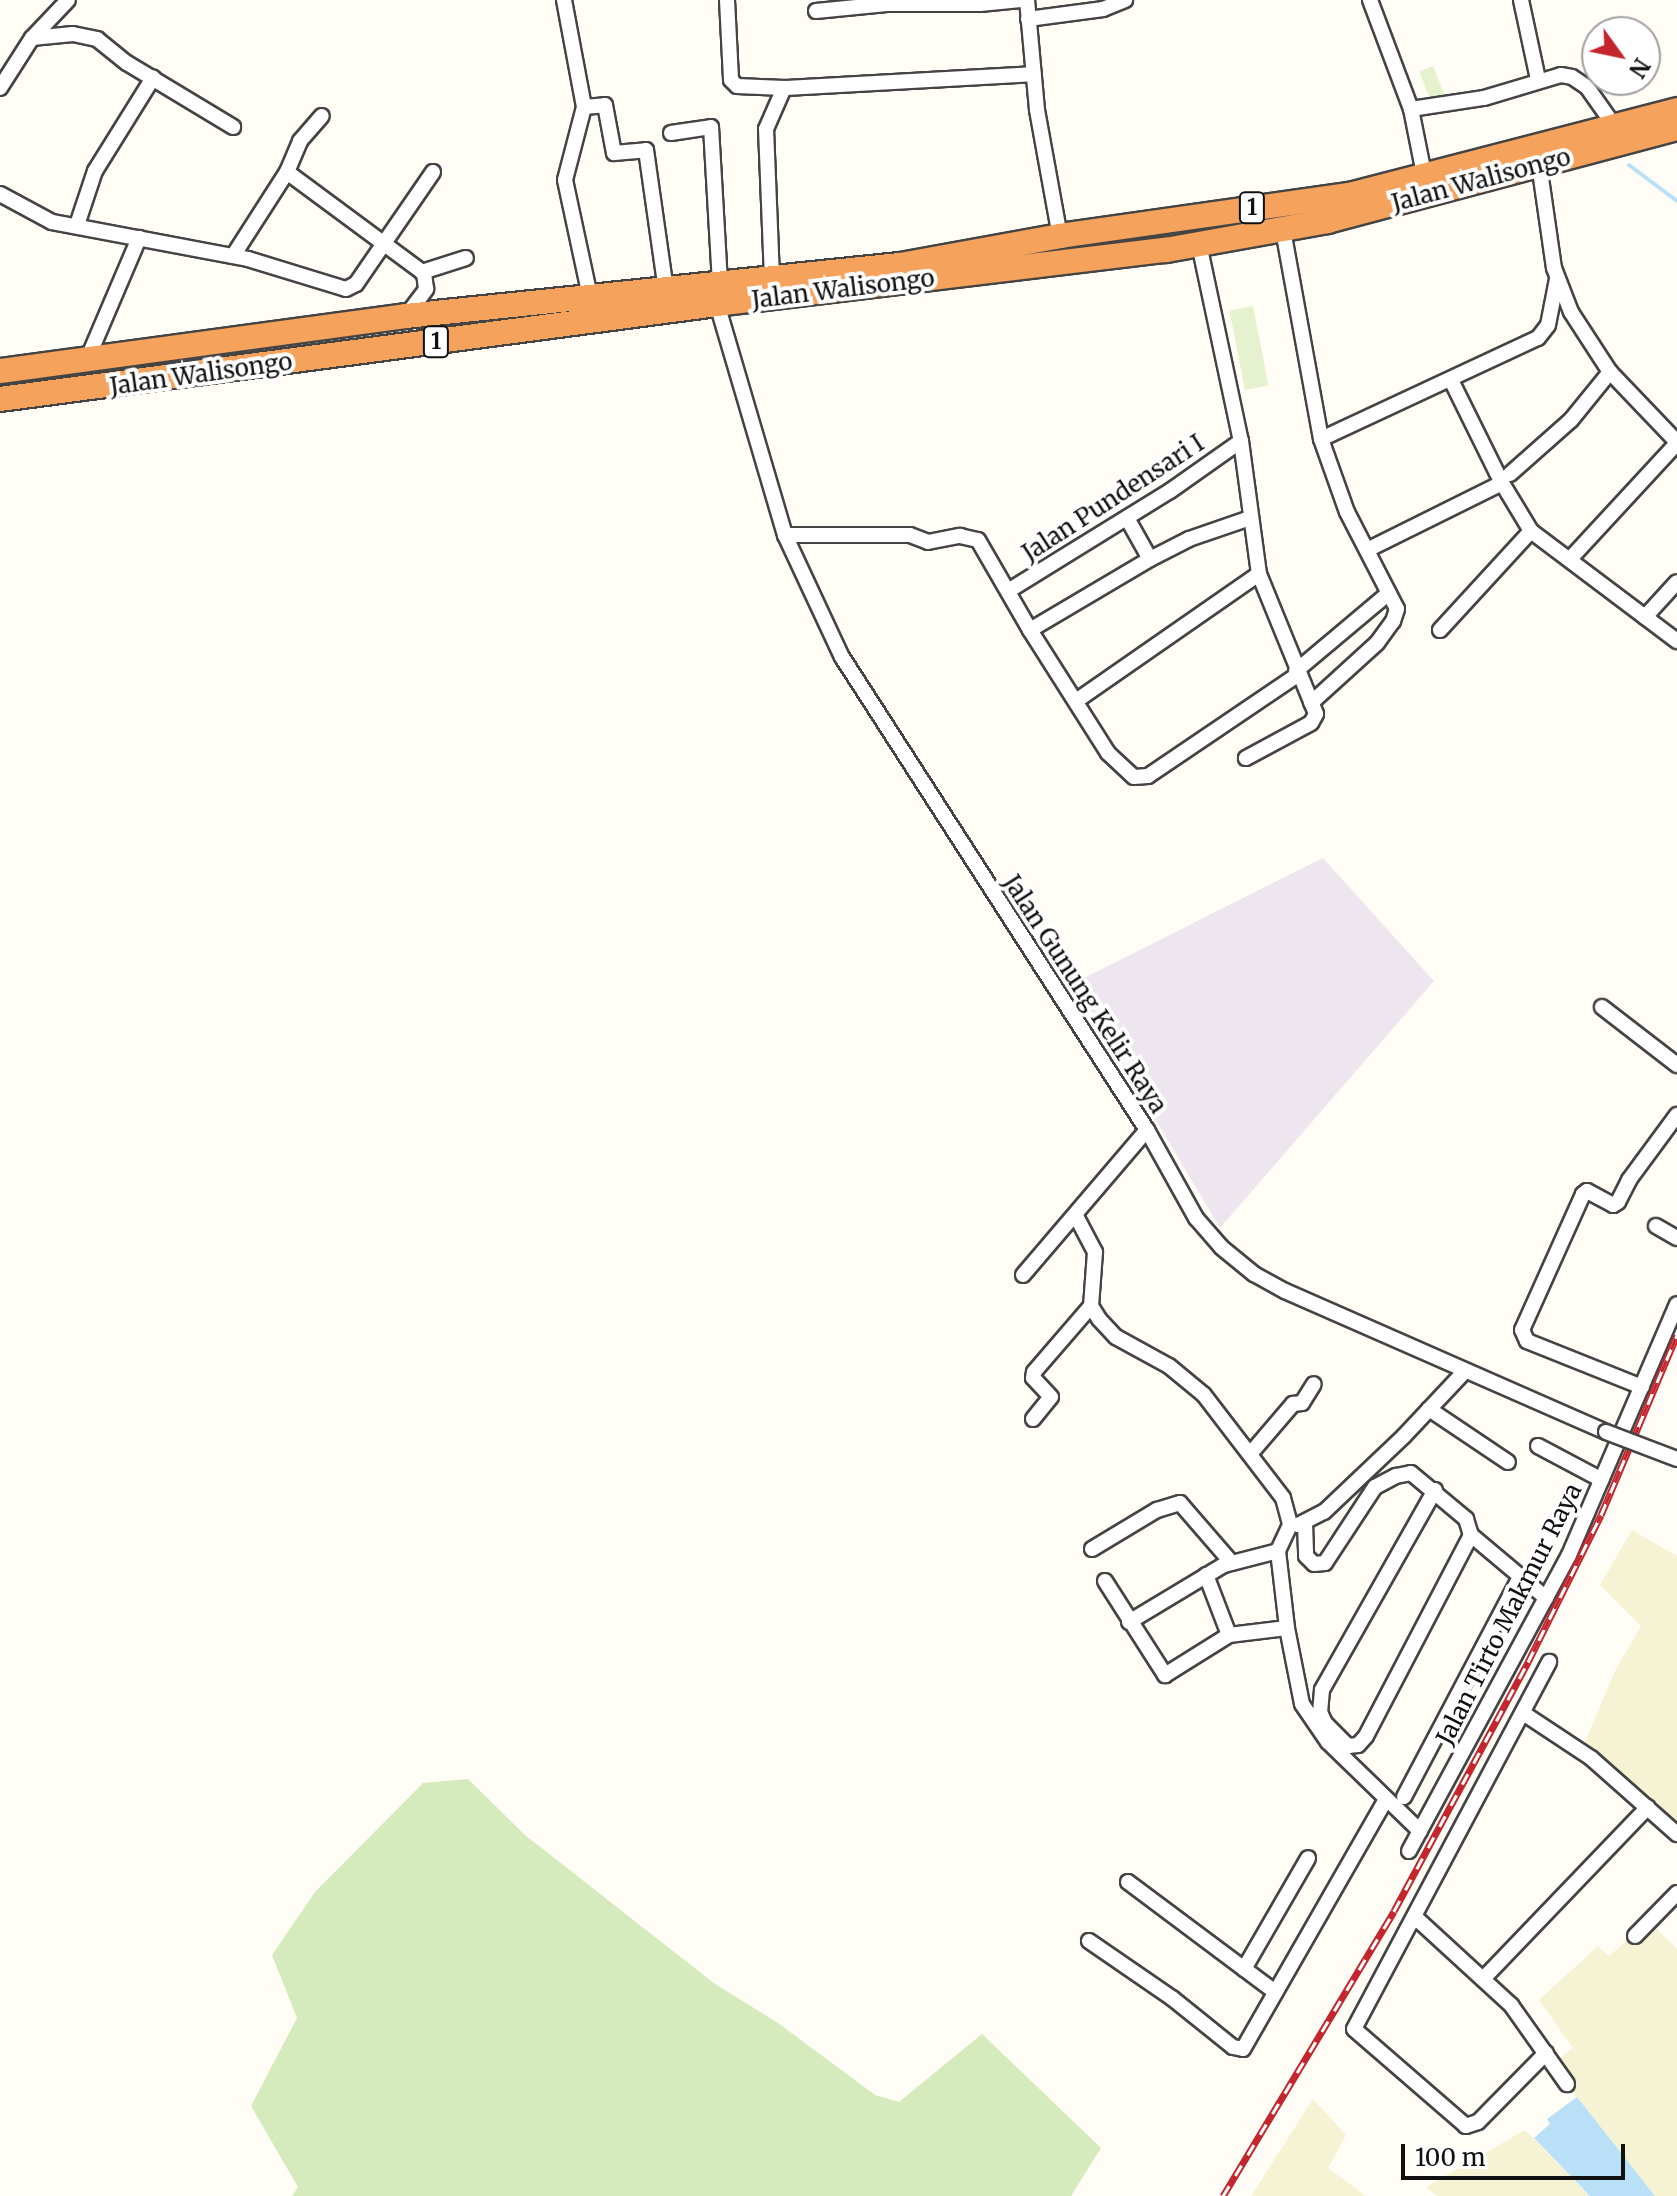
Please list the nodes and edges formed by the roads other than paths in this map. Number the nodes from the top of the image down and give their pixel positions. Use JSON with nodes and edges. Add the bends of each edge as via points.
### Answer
{"nodes":[{"id":1,"x":68,"y":0,"type":"edge"},
{"id":2,"x":564,"y":0,"type":"edge"},
{"id":3,"x":727,"y":0,"type":"edge"},
{"id":4,"x":1024,"y":0,"type":"edge"},
{"id":5,"x":1125,"y":0,"type":"edge"},
{"id":6,"x":1370,"y":0,"type":"edge"},
{"id":7,"x":1521,"y":0,"type":"edge"},
{"id":8,"x":816,"y":11,"type":"dead end"},
{"id":9,"x":1028,"y":19,"type":"junction"},
{"id":10,"x":32,"y":38,"type":"junction"},
{"id":11,"x":1034,"y":74,"type":"junction"},
{"id":12,"x":153,"y":78,"type":"junction"},
{"id":13,"x":1538,"y":79,"type":"junction"},
{"id":14,"x":0,"y":88,"type":"edge"},
{"id":15,"x":784,"y":88,"type":"junction"},
{"id":16,"x":584,"y":107,"type":"junction"},
{"id":17,"x":1411,"y":109,"type":"junction"},
{"id":18,"x":1677,"y":110,"type":"edge"},
{"id":19,"x":322,"y":116,"type":"dead end"},
{"id":20,"x":1613,"y":124,"type":"junction"},
{"id":21,"x":233,"y":127,"type":"dead end"},
{"id":22,"x":1677,"y":128,"type":"edge"},
{"id":23,"x":671,"y":133,"type":"dead end"},
{"id":24,"x":1539,"y":164,"type":"junction"},
{"id":25,"x":287,"y":172,"type":"junction"},
{"id":26,"x":433,"y":172,"type":"dead end"},
{"id":27,"x":1424,"y":174,"type":"junction"},
{"id":28,"x":0,"y":194,"type":"edge"},
{"id":29,"x":77,"y":225,"type":"junction"},
{"id":30,"x":1283,"y":230,"type":"junction"},
{"id":31,"x":1060,"y":236,"type":"junction"},
{"id":32,"x":139,"y":238,"type":"junction"},
{"id":33,"x":385,"y":241,"type":"junction"},
{"id":34,"x":1199,"y":244,"type":"junction"},
{"id":35,"x":233,"y":256,"type":"junction"},
{"id":36,"x":466,"y":258,"type":"dead end"},
{"id":37,"x":424,"y":272,"type":"junction"},
{"id":38,"x":772,"y":278,"type":"junction"},
{"id":39,"x":1557,"y":279,"type":"junction"},
{"id":40,"x":666,"y":290,"type":"junction"},
{"id":41,"x":719,"y":294,"type":"junction"},
{"id":42,"x":590,"y":297,"type":"junction"},
{"id":43,"x":406,"y":316,"type":"junction"},
{"id":44,"x":87,"y":360,"type":"junction"},
{"id":45,"x":0,"y":371,"type":"edge"},
{"id":46,"x":1610,"y":372,"type":"junction"},
{"id":47,"x":1451,"y":380,"type":"junction"},
{"id":48,"x":0,"y":399,"type":"edge"},
{"id":49,"x":1321,"y":439,"type":"junction"},
{"id":50,"x":1241,"y":441,"type":"junction"},
{"id":51,"x":1677,"y":442,"type":"edge"},
{"id":52,"x":1506,"y":478,"type":"junction"},
{"id":53,"x":1127,"y":518,"type":"junction"},
{"id":54,"x":1250,"y":518,"type":"junction"},
{"id":55,"x":1531,"y":531,"type":"junction"},
{"id":56,"x":785,"y":535,"type":"junction"},
{"id":57,"x":1367,"y":550,"type":"junction"},
{"id":58,"x":1150,"y":559,"type":"junction"},
{"id":59,"x":1570,"y":559,"type":"junction"},
{"id":60,"x":1259,"y":574,"type":"junction"},
{"id":61,"x":1677,"y":582,"type":"edge"},
{"id":62,"x":1008,"y":591,"type":"junction"},
{"id":63,"x":1389,"y":593,"type":"junction"},
{"id":64,"x":1645,"y":617,"type":"junction"},
{"id":65,"x":1030,"y":630,"type":"junction"},
{"id":66,"x":1440,"y":630,"type":"dead end"},
{"id":67,"x":1677,"y":641,"type":"edge"},
{"id":68,"x":1297,"y":673,"type":"junction"},
{"id":69,"x":1076,"y":701,"type":"junction"},
{"id":70,"x":1311,"y":703,"type":"junction"},
{"id":71,"x":1246,"y":758,"type":"dead end"},
{"id":72,"x":1602,"y":1007,"type":"dead end"},
{"id":73,"x":1677,"y":1065,"type":"edge"},
{"id":74,"x":1677,"y":1115,"type":"edge"},
{"id":75,"x":1147,"y":1130,"type":"junction"},
{"id":76,"x":1076,"y":1216,"type":"junction"},
{"id":77,"x":1656,"y":1226,"type":"dead end"},
{"id":78,"x":1677,"y":1238,"type":"edge"},
{"id":79,"x":1023,"y":1275,"type":"dead end"},
{"id":80,"x":1677,"y":1304,"type":"edge"},
{"id":81,"x":1091,"y":1306,"type":"junction"},
{"id":82,"x":1464,"y":1372,"type":"junction"},
{"id":83,"x":1314,"y":1384,"type":"dead end"},
{"id":84,"x":1642,"y":1387,"type":"junction"},
{"id":85,"x":1429,"y":1409,"type":"junction"},
{"id":86,"x":1033,"y":1419,"type":"dead end"},
{"id":87,"x":1538,"y":1446,"type":"dead end"},
{"id":88,"x":1251,"y":1453,"type":"junction"},
{"id":89,"x":1677,"y":1459,"type":"edge"},
{"id":90,"x":1508,"y":1462,"type":"dead end"},
{"id":91,"x":1602,"y":1480,"type":"junction"},
{"id":92,"x":1435,"y":1490,"type":"junction"},
{"id":93,"x":1297,"y":1524,"type":"junction"},
{"id":94,"x":1471,"y":1535,"type":"junction"},
{"id":95,"x":1092,"y":1549,"type":"dead end"},
{"id":96,"x":1278,"y":1551,"type":"junction"},
{"id":97,"x":1232,"y":1563,"type":"junction"},
{"id":98,"x":1206,"y":1575,"type":"junction"},
{"id":99,"x":1520,"y":1577,"type":"junction"},
{"id":100,"x":1105,"y":1581,"type":"dead end"},
{"id":101,"x":1546,"y":1598,"type":"junction"},
{"id":102,"x":1129,"y":1622,"type":"junction"},
{"id":103,"x":1287,"y":1628,"type":"junction"},
{"id":104,"x":1229,"y":1635,"type":"junction"},
{"id":105,"x":1549,"y":1662,"type":"dead end"},
{"id":106,"x":1523,"y":1713,"type":"junction"},
{"id":107,"x":1404,"y":1797,"type":"dead end"},
{"id":108,"x":1386,"y":1799,"type":"junction"},
{"id":109,"x":1648,"y":1807,"type":"junction"},
{"id":110,"x":1420,"y":1831,"type":"junction"},
{"id":111,"x":1677,"y":1834,"type":"edge"},
{"id":112,"x":1409,"y":1851,"type":"dead end"},
{"id":113,"x":1308,"y":1858,"type":"dead end"},
{"id":114,"x":1128,"y":1882,"type":"dead end"},
{"id":115,"x":1677,"y":1893,"type":"edge"},
{"id":116,"x":1416,"y":1918,"type":"junction"},
{"id":117,"x":1635,"y":1936,"type":"dead end"},
{"id":118,"x":1089,"y":1941,"type":"dead end"},
{"id":119,"x":1244,"y":1969,"type":"junction"},
{"id":120,"x":1483,"y":1979,"type":"junction"},
{"id":121,"x":1275,"y":1992,"type":"junction"},
{"id":122,"x":1546,"y":2053,"type":"junction"},
{"id":123,"x":1567,"y":2084,"type":"dead end"}],
"edges":[{"from":1,"to":10,"type":"street"},
{"from":2,"to":16,"type":"street"},
{"from":3,"to":15,"type":"street","via":[[732,83]]},
{"from":4,"to":8,"type":"street"},
{"from":4,"to":9,"type":"street"},
{"from":5,"to":9,"type":"street","via":[[1103,9]]},
{"from":6,"to":17,"type":"street"},
{"from":7,"to":13,"type":"street"},
{"from":9,"to":11,"type":"street"},
{"from":10,"to":12,"type":"street","via":[[73,34],[97,39]]},
{"from":10,"to":14,"type":"street"},
{"from":11,"to":15,"type":"street"},
{"from":11,"to":31,"type":"street"},
{"from":12,"to":21,"type":"street"},
{"from":12,"to":29,"type":"street","via":[[95,171]]},
{"from":13,"to":17,"type":"street","via":[[1484,98]]},
{"from":13,"to":20,"type":"street","via":[[1572,77],[1587,87]]},
{"from":15,"to":38,"type":"street","via":[[768,122]]},
{"from":16,"to":40,"type":"street","via":[[605,105],[614,153],[646,150]]},
{"from":16,"to":42,"type":"street","via":[[565,180]]},
{"from":17,"to":27,"type":"street"},
{"from":18,"to":20,"type":"highway","name":"Jalan Walisongo","number":"1"},
{"from":19,"to":25,"type":"street","via":[[300,141]]},
{"from":20,"to":27,"type":"highway","name":"Jalan Walisongo","number":"1"},
{"from":22,"to":24,"type":"highway","name":"Jalan Walisongo","number":"1"},
{"from":23,"to":41,"type":"street","name":"Jalan Gunung Kelir Raya","via":[[711,127]]},
{"from":24,"to":30,"type":"highway","name":"Jalan Walisongo","number":"1"},
{"from":24,"to":39,"type":"street"},
{"from":25,"to":33,"type":"street"},
{"from":25,"to":35,"type":"street"},
{"from":26,"to":33,"type":"street"},
{"from":27,"to":31,"type":"highway","name":"Jalan Walisongo","number":"1","via":[[1349,195]]},
{"from":28,"to":29,"type":"street","via":[[37,216]]},
{"from":29,"to":32,"type":"street"},
{"from":30,"to":34,"type":"highway","name":"Jalan Walisongo","number":"1"},
{"from":30,"to":49,"type":"street"},
{"from":31,"to":38,"type":"highway","name":"Jalan Walisongo","number":"1","via":[[901,265]]},
{"from":32,"to":35,"type":"street"},
{"from":32,"to":44,"type":"street"},
{"from":33,"to":35,"type":"street","via":[[356,284],[346,289]]},
{"from":33,"to":37,"type":"street"},
{"from":34,"to":41,"type":"highway","name":"Jalan Walisongo","number":"1"},
{"from":34,"to":50,"type":"street"},
{"from":36,"to":37,"type":"street"},
{"from":37,"to":43,"type":"street","via":[[426,289]]},
{"from":38,"to":41,"type":"highway","name":"Jalan Walisongo","number":"1"},
{"from":39,"to":46,"type":"street","via":[[1571,312]]},
{"from":39,"to":47,"type":"street","via":[[1548,325],[1538,338]]},
{"from":40,"to":41,"type":"highway","name":"Jalan Walisongo","number":"1"},
{"from":40,"to":42,"type":"highway","name":"Jalan Walisongo","number":"1"},
{"from":41,"to":48,"type":"highway","name":"Jalan Walisongo","number":"1"},
{"from":41,"to":56,"type":"street","name":"Jalan Gunung Kelir Raya"},
{"from":42,"to":43,"type":"highway","name":"Jalan Walisongo","number":"1"},
{"from":43,"to":44,"type":"highway","name":"Jalan Walisongo","number":"1"},
{"from":44,"to":45,"type":"highway","name":"Jalan Walisongo","number":"1"},
{"from":46,"to":51,"type":"street"},
{"from":46,"to":52,"type":"street","via":[[1571,420]]},
{"from":47,"to":49,"type":"street"},
{"from":47,"to":52,"type":"street"},
{"from":49,"to":57,"type":"street"},
{"from":50,"to":53,"type":"street","name":"Jalan Pundensari I"},
{"from":50,"to":54,"type":"street"},
{"from":51,"to":59,"type":"street"},
{"from":52,"to":55,"type":"street"},
{"from":52,"to":57,"type":"street"},
{"from":53,"to":58,"type":"street"},
{"from":53,"to":62,"type":"street","name":"Jalan Pundensari I"},
{"from":54,"to":58,"type":"street"},
{"from":54,"to":60,"type":"street"},
{"from":55,"to":59,"type":"street"},
{"from":55,"to":66,"type":"street"},
{"from":56,"to":62,"type":"street","via":[[910,535],[928,542],[970,536],[982,545]]},
{"from":56,"to":75,"type":"street","name":"Jalan Gunung Kelir Raya","via":[[842,657]]},
{"from":57,"to":63,"type":"street"},
{"from":58,"to":65,"type":"street"},
{"from":59,"to":64,"type":"street"},
{"from":60,"to":68,"type":"street"},
{"from":60,"to":69,"type":"street"},
{"from":61,"to":64,"type":"street"},
{"from":62,"to":65,"type":"street"},
{"from":63,"to":68,"type":"street"},
{"from":63,"to":70,"type":"street","via":[[1397,609],[1393,621],[1377,643]]},
{"from":64,"to":67,"type":"street"},
{"from":65,"to":69,"type":"street"},
{"from":68,"to":69,"type":"street","via":[[1140,778],[1108,753]]},
{"from":68,"to":70,"type":"street"},
{"from":70,"to":71,"type":"street","via":[[1313,721]]},
{"from":72,"to":73,"type":"street"},
{"from":74,"to":84,"type":"street","via":[[1618,1202],[1613,1205],[1587,1191],[1583,1194],[1522,1334],[1527,1341]]},
{"from":75,"to":76,"type":"street"},
{"from":75,"to":82,"type":"street","name":"Jalan Gunung Kelir Raya","via":[[1196,1218],[1254,1274]]},
{"from":76,"to":79,"type":"street"},
{"from":76,"to":81,"type":"street","via":[[1095,1252]]},
{"from":77,"to":78,"type":"street"},
{"from":80,"to":84,"type":"street","name":"Jalan Tirto Makmur Raya"},
{"from":81,"to":86,"type":"street","via":[[1034,1372],[1033,1378],[1051,1397]]},
{"from":81,"to":88,"type":"street","via":[[1116,1337],[1169,1366],[1204,1395]]},
{"from":82,"to":85,"type":"street"},
{"from":82,"to":89,"type":"street","name":"Jalan Gunung Kelir Raya","bridge":true},
{"from":83,"to":88,"type":"street"},
{"from":84,"to":91,"type":"street","name":"Jalan Tirto Makmur Raya"},
{"from":85,"to":90,"type":"street"},
{"from":85,"to":93,"type":"street","via":[[1324,1512]]},
{"from":87,"to":91,"type":"street"},
{"from":88,"to":93,"type":"street"},
{"from":91,"to":101,"type":"street","name":"Jalan Tirto Makmur Raya"},
{"from":92,"to":93,"type":"street","via":[[1411,1473],[1375,1487],[1325,1563],[1314,1564],[1306,1556]]},
{"from":92,"to":94,"type":"street","via":[[1466,1519]]},
{"from":92,"to":94,"type":"street","via":[[1322,1690],[1325,1723],[1348,1746],[1366,1736]]},
{"from":93,"to":96,"type":"street"},
{"from":94,"to":99,"type":"street"},
{"from":95,"to":97,"type":"street","via":[[1157,1510],[1180,1503]]},
{"from":96,"to":97,"type":"street"},
{"from":96,"to":103,"type":"street"},
{"from":97,"to":98,"type":"street"},
{"from":98,"to":102,"type":"street"},
{"from":98,"to":104,"type":"street"},
{"from":99,"to":101,"type":"street"},
{"from":99,"to":107,"type":"street"},
{"from":100,"to":102,"type":"street"},
{"from":101,"to":110,"type":"street","name":"Jalan Tirto Makmur Raya"},
{"from":102,"to":104,"type":"street","via":[[1160,1671],[1169,1675]]},
{"from":103,"to":104,"type":"street"},
{"from":103,"to":108,"type":"street","via":[[1302,1704],[1311,1721]]},
{"from":105,"to":106,"type":"street"},
{"from":106,"to":109,"type":"street","via":[[1591,1758]]},
{"from":106,"to":116,"type":"street"},
{"from":108,"to":110,"type":"street"},
{"from":108,"to":121,"type":"street"},
{"from":109,"to":111,"type":"street"},
{"from":109,"to":120,"type":"street"},
{"from":110,"to":112,"type":"street","name":"Jalan Tirto Makmur Raya"},
{"from":113,"to":119,"type":"street"},
{"from":114,"to":119,"type":"street"},
{"from":115,"to":117,"type":"street"},
{"from":116,"to":120,"type":"street"},
{"from":116,"to":122,"type":"street","via":[[1354,2029],[1466,2126],[1478,2122]]},
{"from":118,"to":121,"type":"street","via":[[1237,2049],[1248,2045]]},
{"from":119,"to":121,"type":"street"},
{"from":120,"to":122,"type":"street","via":[[1511,2005]]},
{"from":122,"to":123,"type":"street"}]}
